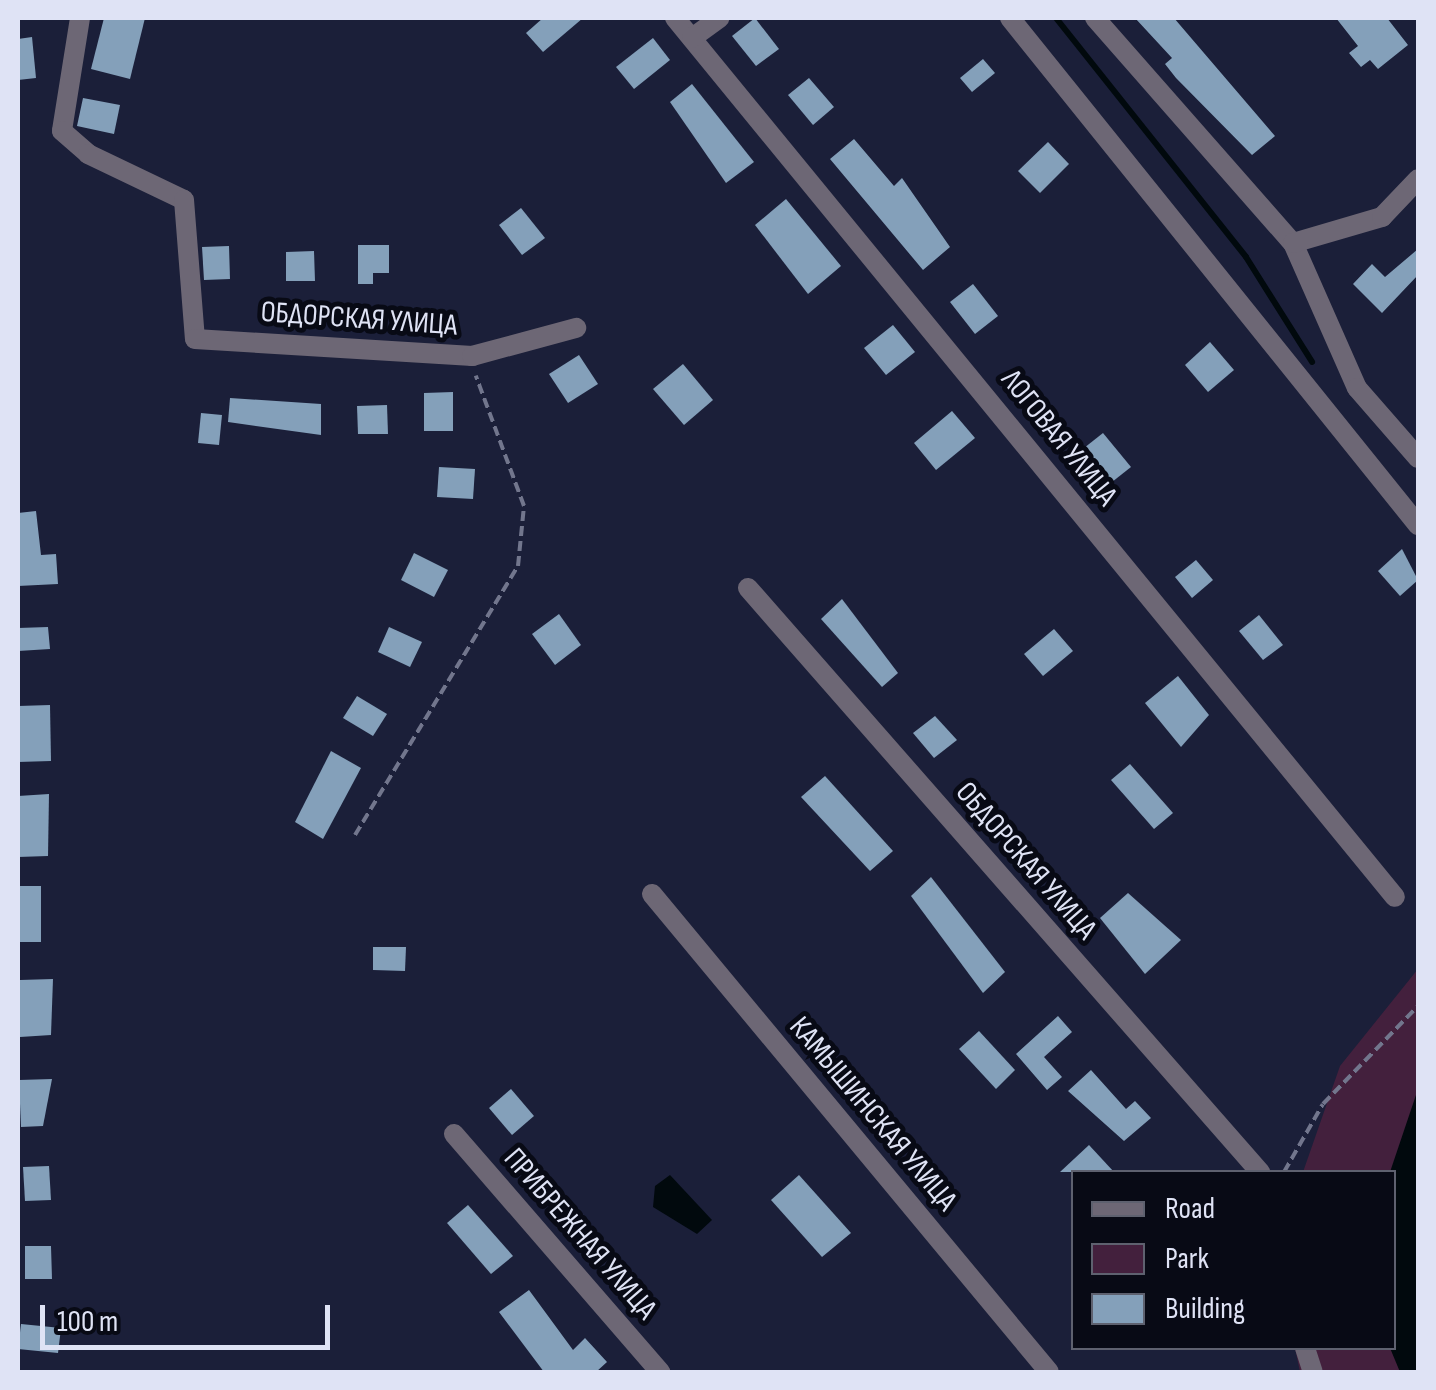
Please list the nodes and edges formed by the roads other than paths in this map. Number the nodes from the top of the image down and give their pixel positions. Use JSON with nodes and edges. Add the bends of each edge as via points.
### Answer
{"nodes":[{"id":1,"x":80,"y":18,"type":"edge"},
{"id":2,"x":675,"y":18,"type":"edge"},
{"id":3,"x":720,"y":18,"type":"edge"},
{"id":4,"x":1010,"y":18,"type":"edge"},
{"id":5,"x":1096,"y":18,"type":"edge"},
{"id":6,"x":692,"y":38,"type":"junction"},
{"id":7,"x":1418,"y":179,"type":"edge"},
{"id":8,"x":1293,"y":243,"type":"junction"},
{"id":9,"x":576,"y":328,"type":"dead end"},
{"id":10,"x":1418,"y":458,"type":"edge"},
{"id":11,"x":1418,"y":525,"type":"edge"},
{"id":12,"x":748,"y":588,"type":"dead end"},
{"id":13,"x":652,"y":894,"type":"dead end"},
{"id":14,"x":1396,"y":896,"type":"dead end"},
{"id":15,"x":454,"y":1134,"type":"dead end"},
{"id":16,"x":1258,"y":1170,"type":"edge"},
{"id":17,"x":660,"y":1372,"type":"edge"},
{"id":18,"x":1049,"y":1372,"type":"edge"}],
"edges":[{"from":1,"to":9,"type":"street","name":"ОБДОРСКАЯ УЛИЦА","via":[[62,131],[88,154],[184,200],[195,339],[472,356]]},
{"from":2,"to":6,"type":"street","name":"ЛОГОВАЯ УЛИЦА"},
{"from":3,"to":6,"type":"street"},
{"from":4,"to":11,"type":"street"},
{"from":5,"to":8,"type":"street"},
{"from":6,"to":14,"type":"street","name":"ЛОГОВАЯ УЛИЦА"},
{"from":7,"to":8,"type":"street","via":[[1382,217]]},
{"from":8,"to":10,"type":"street","via":[[1357,388]]},
{"from":12,"to":16,"type":"street","name":"ОБДОРСКАЯ УЛИЦА"},
{"from":13,"to":18,"type":"street","name":"КАМЫШИНСКАЯ УЛИЦА"},
{"from":15,"to":17,"type":"street","name":"ПРИБРЕЖНАЯ УЛИЦА"}]}
